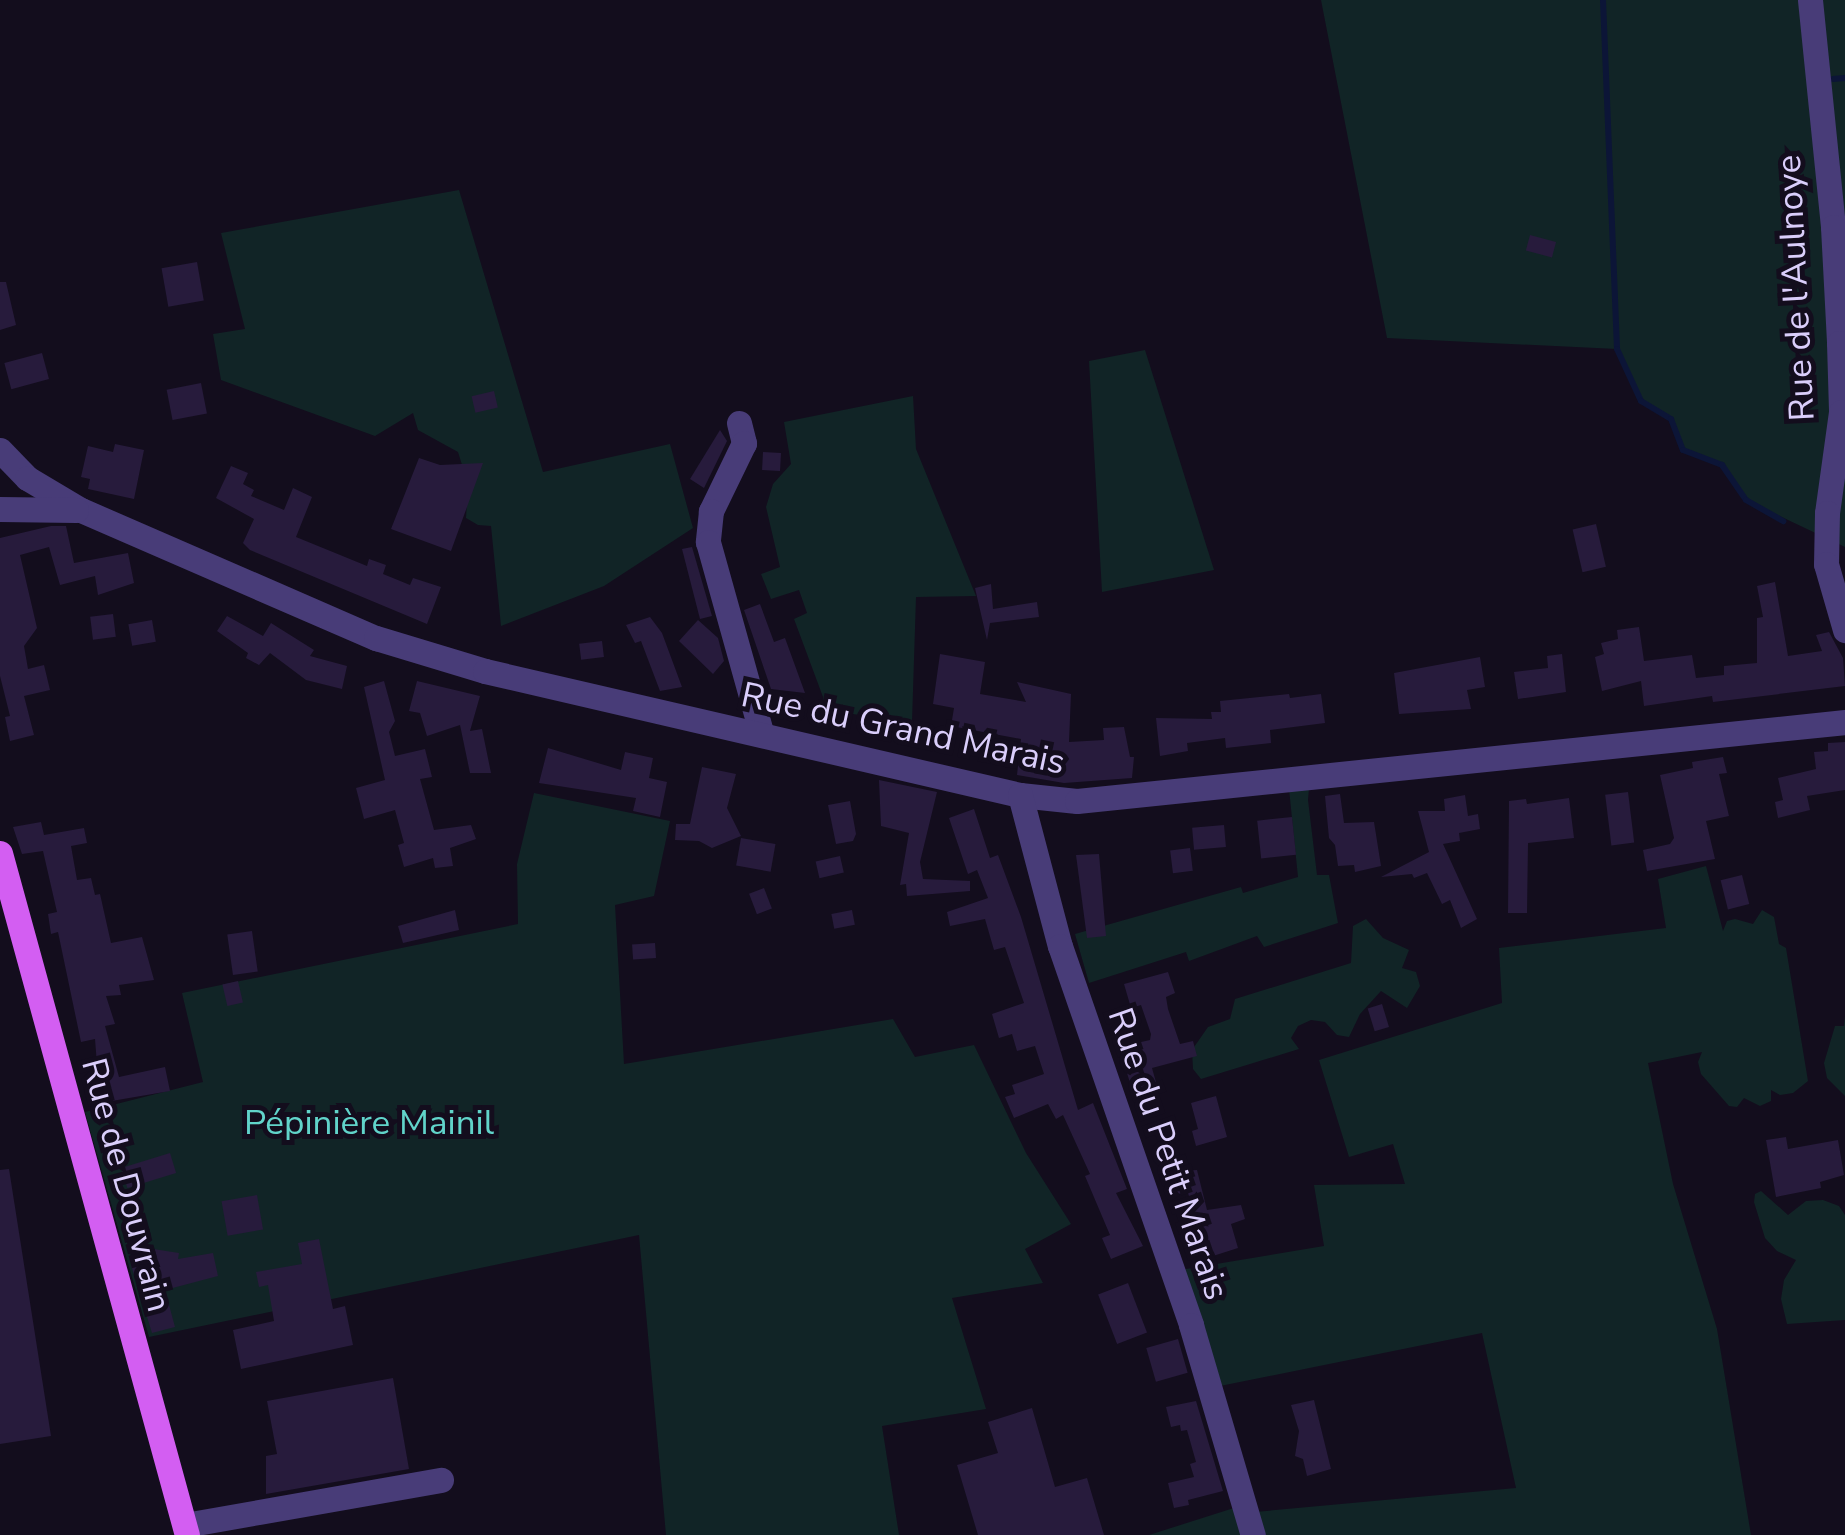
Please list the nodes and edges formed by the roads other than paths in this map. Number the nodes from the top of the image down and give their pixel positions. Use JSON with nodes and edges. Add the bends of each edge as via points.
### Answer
{"nodes":[{"id":1,"x":1810,"y":0,"type":"edge"},
{"id":2,"x":740,"y":423,"type":"dead end"},
{"id":3,"x":0,"y":450,"type":"edge"},
{"id":4,"x":0,"y":509,"type":"edge"},
{"id":5,"x":81,"y":510,"type":"junction"},
{"id":6,"x":1845,"y":630,"type":"edge"},
{"id":7,"x":1845,"y":722,"type":"edge"},
{"id":8,"x":762,"y":736,"type":"junction"},
{"id":9,"x":1020,"y":796,"type":"junction"},
{"id":10,"x":0,"y":853,"type":"edge"},
{"id":11,"x":441,"y":1480,"type":"dead end"},
{"id":12,"x":186,"y":1530,"type":"edge"},
{"id":13,"x":1253,"y":1535,"type":"edge"}],
"edges":[{"from":1,"to":6,"type":"street","name":"Rue de l'Aulnoye","via":[[1833,227],[1841,412],[1825,551]]},
{"from":2,"to":8,"type":"street","via":[[744,443],[711,510],[708,542]]},
{"from":3,"to":5,"type":"street","name":"Rue du Grand Marais","via":[[27,478]]},
{"from":4,"to":5,"type":"street"},
{"from":5,"to":8,"type":"street","name":"Rue du Grand Marais","via":[[376,638],[484,671]]},
{"from":7,"to":9,"type":"street","name":"Rue du Grand Marais","via":[[1077,801]]},
{"from":8,"to":9,"type":"street","name":"Rue du Grand Marais"},
{"from":9,"to":13,"type":"street","name":"Rue du Petit Marais","via":[[1060,946],[1196,1340]]},
{"from":10,"to":12,"type":"main road","name":"Rue de Douvrain"},
{"from":11,"to":12,"type":"street"}]}
